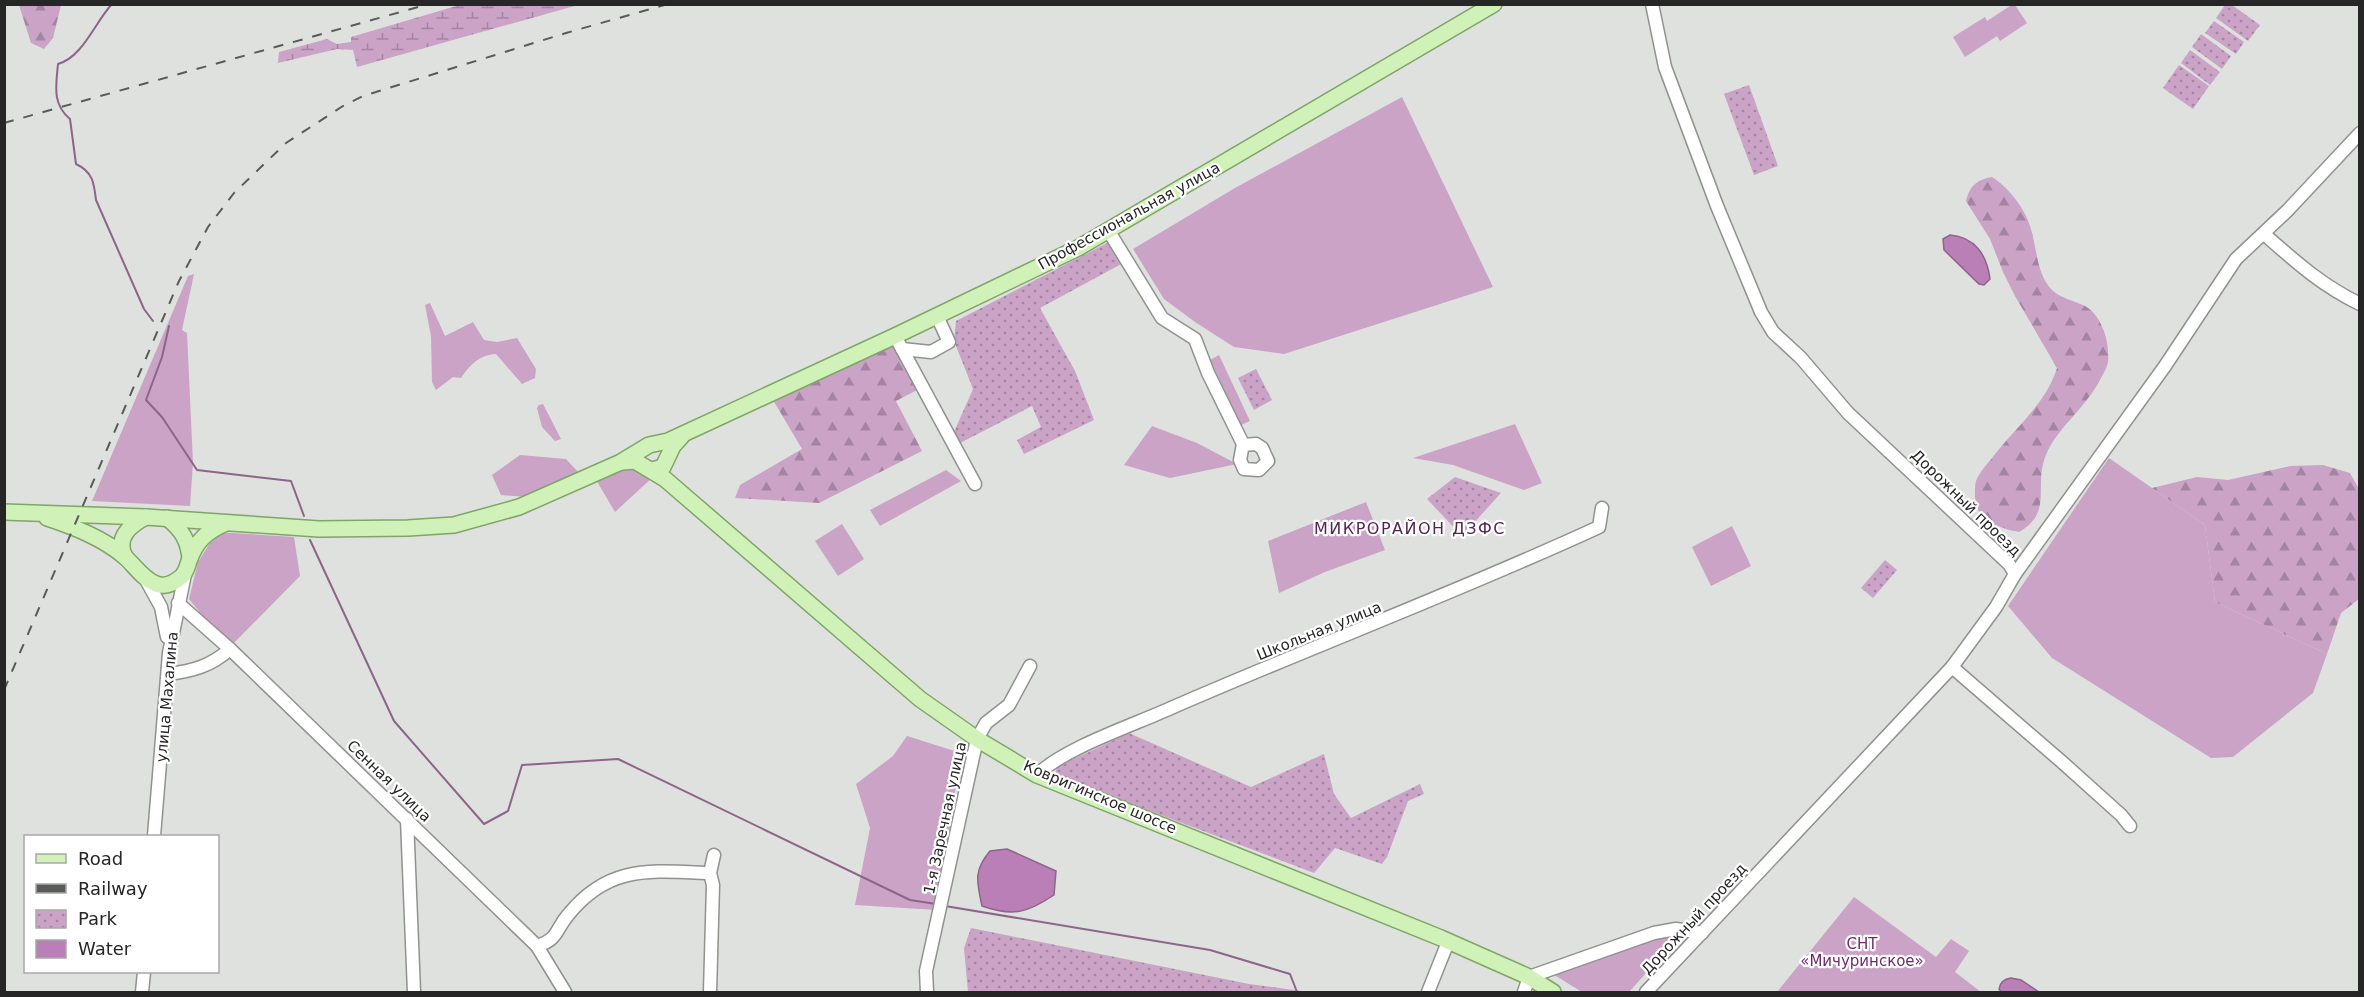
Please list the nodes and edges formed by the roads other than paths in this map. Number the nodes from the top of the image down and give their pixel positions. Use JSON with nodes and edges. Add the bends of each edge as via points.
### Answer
{"nodes":[{"id":1,"x":1494,"y":4,"type":"edge"},
{"id":2,"x":1652,"y":4,"type":"edge"},
{"id":3,"x":2360,"y":133,"type":"edge"},
{"id":4,"x":1108,"y":230,"type":"junction"},
{"id":5,"x":2264,"y":234,"type":"junction"},
{"id":6,"x":2360,"y":304,"type":"edge"},
{"id":7,"x":937,"y":316,"type":"junction"},
{"id":8,"x":898,"y":342,"type":"junction"},
{"id":9,"x":1243,"y":445,"type":"dead end"},
{"id":10,"x":655,"y":458,"type":"junction"},
{"id":11,"x":975,"y":484,"type":"dead end"},
{"id":12,"x":1602,"y":508,"type":"dead end"},
{"id":13,"x":4,"y":512,"type":"edge"},
{"id":14,"x":33,"y":513,"type":"junction"},
{"id":15,"x":146,"y":517,"type":"junction"},
{"id":16,"x":167,"y":518,"type":"junction"},
{"id":17,"x":227,"y":523,"type":"junction"},
{"id":18,"x":125,"y":557,"type":"junction"},
{"id":19,"x":190,"y":558,"type":"junction"},
{"id":20,"x":185,"y":574,"type":"junction"},
{"id":21,"x":2015,"y":574,"type":"junction"},
{"id":22,"x":144,"y":576,"type":"junction"},
{"id":23,"x":178,"y":603,"type":"junction"},
{"id":24,"x":230,"y":649,"type":"junction"},
{"id":25,"x":169,"y":653,"type":"junction"},
{"id":26,"x":1030,"y":666,"type":"dead end"},
{"id":27,"x":1952,"y":667,"type":"junction"},
{"id":28,"x":168,"y":674,"type":"junction"},
{"id":29,"x":977,"y":739,"type":"junction"},
{"id":30,"x":1037,"y":775,"type":"junction"},
{"id":31,"x":407,"y":819,"type":"junction"},
{"id":32,"x":2130,"y":826,"type":"dead end"},
{"id":33,"x":154,"y":835,"type":"edge"},
{"id":34,"x":714,"y":855,"type":"dead end"},
{"id":35,"x":710,"y":873,"type":"junction"},
{"id":36,"x":1702,"y":933,"type":"junction"},
{"id":37,"x":1448,"y":942,"type":"junction"},
{"id":38,"x":537,"y":946,"type":"junction"},
{"id":39,"x":144,"y":973,"type":"edge"},
{"id":40,"x":1529,"y":977,"type":"junction"},
{"id":41,"x":142,"y":993,"type":"edge"},
{"id":42,"x":414,"y":993,"type":"edge"},
{"id":43,"x":565,"y":993,"type":"edge"},
{"id":44,"x":711,"y":993,"type":"edge"},
{"id":45,"x":927,"y":993,"type":"edge"},
{"id":46,"x":1428,"y":993,"type":"edge"},
{"id":47,"x":1524,"y":993,"type":"edge"},
{"id":48,"x":1553,"y":993,"type":"edge"},
{"id":49,"x":1646,"y":993,"type":"edge"}],
"edges":[{"from":1,"to":4,"type":"main road","name":"Профессиональная улица"},
{"from":2,"to":21,"type":"street","name":"Дорожный проезд","via":[[1665,67],[1756,301],[1773,332],[1848,413],[2009,564]]},
{"from":3,"to":5,"type":"street"},
{"from":4,"to":7,"type":"main road","name":"Профессиональная улица"},
{"from":4,"to":9,"type":"street","via":[[1162,318],[1195,339]]},
{"from":5,"to":6,"type":"street","via":[[2314,278]]},
{"from":5,"to":21,"type":"street","via":[[2236,259],[2165,366]]},
{"from":7,"to":8,"type":"main road","name":"Профессиональная улица"},
{"from":7,"to":8,"type":"street","via":[[949,342],[931,352]]},
{"from":8,"to":10,"type":"main road","name":"Профессиональная улица","via":[[687,432]]},
{"from":8,"to":11,"type":"street"},
{"from":10,"to":17,"type":"main road","name":"Профессиональная улица","via":[[621,462],[519,507],[454,525],[346,530]]},
{"from":10,"to":29,"type":"main road","name":"Ковригинское шоссе","via":[[675,487],[920,699]]},
{"from":12,"to":30,"type":"street","name":"Школьная улица","via":[[1599,527],[1192,699],[1081,748],[1047,765]]},
{"from":13,"to":14,"type":"main road"},
{"from":14,"to":15,"type":"main road"},
{"from":14,"to":18,"type":"main road","via":[[74,528]]},
{"from":15,"to":16,"type":"main road"},
{"from":15,"to":18,"type":"main road","via":[[125,533]]},
{"from":16,"to":17,"type":"main road","name":"Профессиональная улица"},
{"from":16,"to":19,"type":"main road","via":[[183,533]]},
{"from":17,"to":19,"type":"main road","name":"улица Махалина","via":[[200,539]]},
{"from":18,"to":22,"type":"main road"},
{"from":19,"to":20,"type":"main road","name":"улица Махалина"},
{"from":20,"to":22,"type":"main road","via":[[163,586]]},
{"from":20,"to":23,"type":"street","name":"улица Махалина"},
{"from":21,"to":27,"type":"street","name":"Дорожный проезд"},
{"from":22,"to":25,"type":"street","via":[[161,607]]},
{"from":23,"to":24,"type":"street","name":"Сенная улица"},
{"from":23,"to":25,"type":"street","name":"улица Махалина"},
{"from":24,"to":28,"type":"street","via":[[204,667]]},
{"from":24,"to":31,"type":"street","name":"Сенная улица"},
{"from":25,"to":28,"type":"street","name":"улица Махалина"},
{"from":26,"to":29,"type":"street","name":"1-я Заречная улица","via":[[1009,705],[986,723]]},
{"from":27,"to":32,"type":"street"},
{"from":27,"to":36,"type":"street","name":"Дорожный проезд"},
{"from":28,"to":33,"type":"street","name":"улица Махалина"},
{"from":29,"to":30,"type":"main road","name":"Ковригинское шоссе"},
{"from":29,"to":45,"type":"street","name":"1-я Заречная улица","via":[[926,971]]},
{"from":30,"to":37,"type":"main road","name":"Ковригинское шоссе"},
{"from":31,"to":38,"type":"street","name":"Сенная улица"},
{"from":31,"to":42,"type":"street"},
{"from":34,"to":35,"type":"street"},
{"from":35,"to":38,"type":"street","via":[[628,874],[610,880],[591,890],[567,915],[550,942]]},
{"from":35,"to":44,"type":"street"},
{"from":36,"to":40,"type":"street","via":[[1676,929],[1654,933]]},
{"from":36,"to":49,"type":"street","name":"Дорожный проезд"},
{"from":37,"to":40,"type":"main road","name":"Ковригинское шоссе"},
{"from":37,"to":46,"type":"street"},
{"from":38,"to":43,"type":"street","name":"Сенная улица"},
{"from":39,"to":41,"type":"street"},
{"from":40,"to":47,"type":"street"},
{"from":40,"to":48,"type":"main road","name":"Ковригинское шоссе"}]}
